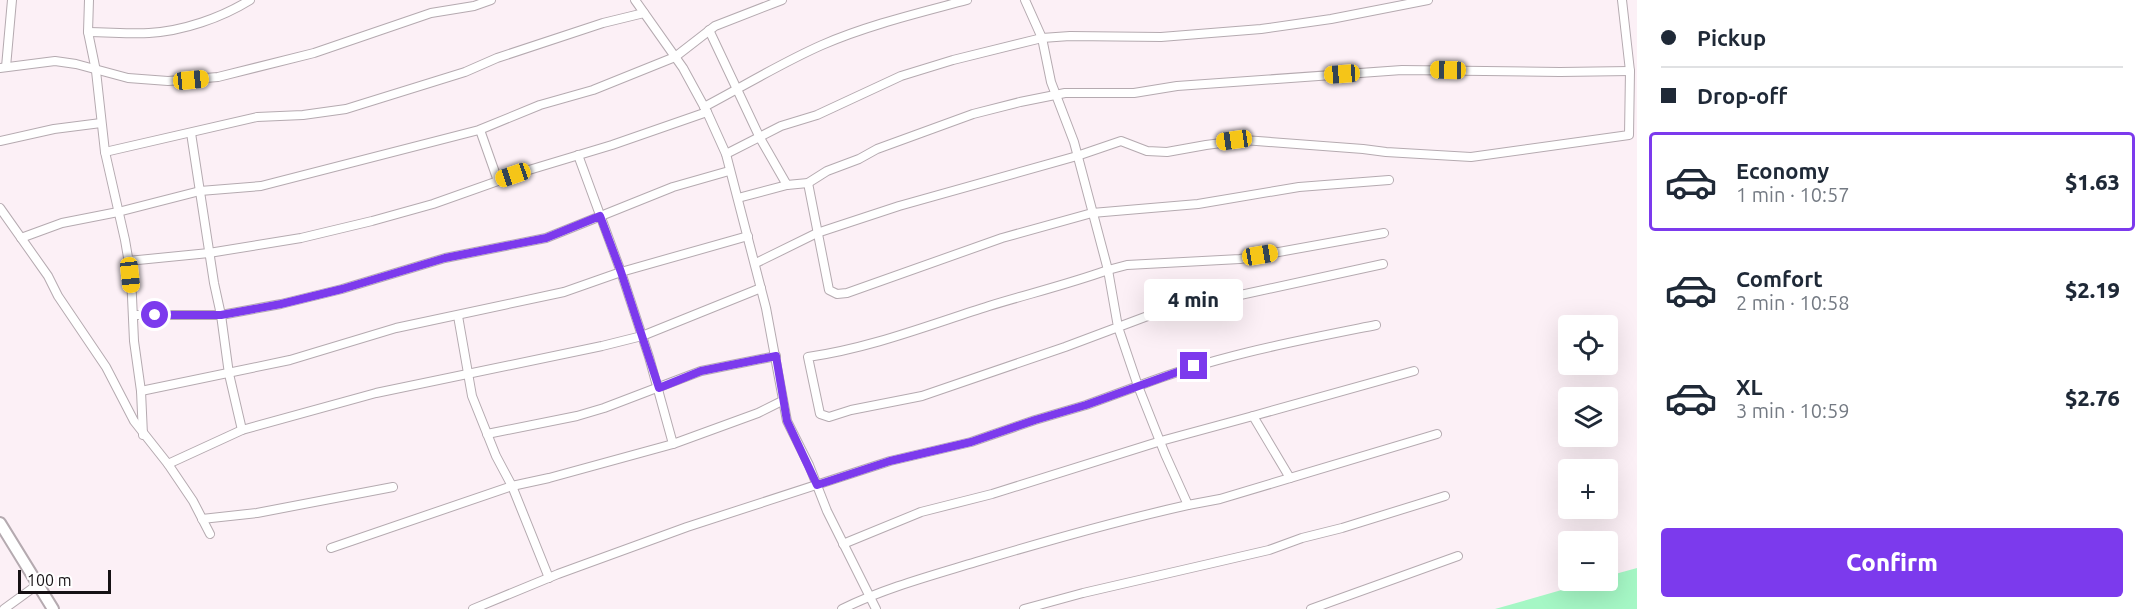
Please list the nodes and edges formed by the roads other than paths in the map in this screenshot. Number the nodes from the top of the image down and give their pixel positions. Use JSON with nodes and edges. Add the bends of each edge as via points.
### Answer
{"nodes":[{"id":1,"x":12,"y":0,"type":"edge"},
{"id":2,"x":89,"y":0,"type":"edge"},
{"id":3,"x":250,"y":0,"type":"edge"},
{"id":4,"x":491,"y":0,"type":"edge"},
{"id":5,"x":635,"y":0,"type":"edge"},
{"id":6,"x":782,"y":0,"type":"edge"},
{"id":7,"x":968,"y":0,"type":"edge"},
{"id":8,"x":1025,"y":0,"type":"edge"},
{"id":9,"x":1428,"y":0,"type":"edge"},
{"id":10,"x":1622,"y":0,"type":"edge"},
{"id":11,"x":644,"y":13,"type":"junction"},
{"id":12,"x":709,"y":30,"type":"junction"},
{"id":13,"x":88,"y":32,"type":"junction"},
{"id":14,"x":1042,"y":38,"type":"junction"},
{"id":15,"x":4,"y":39,"type":"edge"},
{"id":16,"x":675,"y":57,"type":"junction"},
{"id":17,"x":3,"y":68,"type":"edge"},
{"id":18,"x":96,"y":71,"type":"junction"},
{"id":19,"x":1630,"y":71,"type":"junction"},
{"id":20,"x":739,"y":90,"type":"junction"},
{"id":21,"x":1056,"y":96,"type":"junction"},
{"id":22,"x":706,"y":109,"type":"junction"},
{"id":23,"x":100,"y":123,"type":"junction"},
{"id":24,"x":480,"y":130,"type":"junction"},
{"id":25,"x":191,"y":133,"type":"junction"},
{"id":26,"x":760,"y":138,"type":"junction"},
{"id":27,"x":0,"y":141,"type":"edge"},
{"id":28,"x":105,"y":152,"type":"junction"},
{"id":29,"x":726,"y":154,"type":"junction"},
{"id":30,"x":578,"y":155,"type":"junction"},
{"id":31,"x":1077,"y":156,"type":"junction"},
{"id":32,"x":729,"y":171,"type":"junction"},
{"id":33,"x":1389,"y":180,"type":"dead end"},
{"id":34,"x":498,"y":181,"type":"junction"},
{"id":35,"x":808,"y":183,"type":"junction"},
{"id":36,"x":788,"y":184,"type":"junction"},
{"id":37,"x":200,"y":191,"type":"junction"},
{"id":38,"x":738,"y":198,"type":"junction"},
{"id":39,"x":0,"y":208,"type":"edge"},
{"id":40,"x":118,"y":212,"type":"junction"},
{"id":41,"x":1092,"y":213,"type":"junction"},
{"id":42,"x":600,"y":216,"type":"junction"},
{"id":43,"x":817,"y":233,"type":"junction"},
{"id":44,"x":1384,"y":233,"type":"dead end"},
{"id":45,"x":748,"y":236,"type":"junction"},
{"id":46,"x":21,"y":238,"type":"junction"},
{"id":47,"x":209,"y":253,"type":"junction"},
{"id":48,"x":128,"y":261,"type":"junction"},
{"id":49,"x":756,"y":263,"type":"junction"},
{"id":50,"x":1383,"y":264,"type":"dead end"},
{"id":51,"x":1107,"y":270,"type":"junction"},
{"id":52,"x":621,"y":272,"type":"junction"},
{"id":53,"x":761,"y":288,"type":"junction"},
{"id":54,"x":133,"y":315,"type":"junction"},
{"id":55,"x":221,"y":315,"type":"junction"},
{"id":56,"x":458,"y":316,"type":"junction"},
{"id":57,"x":1376,"y":325,"type":"dead end"},
{"id":58,"x":1118,"y":327,"type":"junction"},
{"id":59,"x":642,"y":336,"type":"junction"},
{"id":60,"x":776,"y":356,"type":"junction"},
{"id":61,"x":1414,"y":371,"type":"dead end"},
{"id":62,"x":468,"y":373,"type":"junction"},
{"id":63,"x":229,"y":374,"type":"junction"},
{"id":64,"x":1138,"y":386,"type":"junction"},
{"id":65,"x":659,"y":388,"type":"junction"},
{"id":66,"x":141,"y":391,"type":"junction"},
{"id":67,"x":782,"y":401,"type":"junction"},
{"id":68,"x":1253,"y":416,"type":"junction"},
{"id":69,"x":242,"y":430,"type":"junction"},
{"id":70,"x":487,"y":434,"type":"junction"},
{"id":71,"x":1437,"y":434,"type":"dead end"},
{"id":72,"x":143,"y":435,"type":"junction"},
{"id":73,"x":1161,"y":441,"type":"junction"},
{"id":74,"x":673,"y":444,"type":"junction"},
{"id":75,"x":168,"y":464,"type":"junction"},
{"id":76,"x":1290,"y":478,"type":"junction"},
{"id":77,"x":817,"y":485,"type":"junction"},
{"id":78,"x":512,"y":486,"type":"junction"},
{"id":79,"x":393,"y":487,"type":"dead end"},
{"id":80,"x":1445,"y":496,"type":"dead end"},
{"id":81,"x":1188,"y":505,"type":"junction"},
{"id":82,"x":202,"y":519,"type":"junction"},
{"id":83,"x":0,"y":523,"type":"edge"},
{"id":84,"x":210,"y":534,"type":"dead end"},
{"id":85,"x":843,"y":544,"type":"junction"},
{"id":86,"x":331,"y":548,"type":"dead end"},
{"id":87,"x":1458,"y":556,"type":"dead end"},
{"id":88,"x":549,"y":578,"type":"junction"},
{"id":89,"x":37,"y":585,"type":"junction"},
{"id":90,"x":868,"y":596,"type":"junction"},
{"id":91,"x":4,"y":609,"type":"edge"},
{"id":92,"x":52,"y":609,"type":"edge"},
{"id":93,"x":473,"y":609,"type":"edge"},
{"id":94,"x":842,"y":609,"type":"edge"},
{"id":95,"x":876,"y":609,"type":"edge"},
{"id":96,"x":1024,"y":609,"type":"edge"},
{"id":97,"x":1311,"y":609,"type":"edge"}],
"edges":[{"from":1,"to":15,"type":"street"},
{"from":2,"to":13,"type":"street"},
{"from":3,"to":13,"type":"street","via":[[220,16],[165,31]]},
{"from":4,"to":18,"type":"street","via":[[431,13],[314,53],[218,77],[168,81]]},
{"from":5,"to":11,"type":"street"},
{"from":6,"to":12,"type":"street"},
{"from":7,"to":20,"type":"street","via":[[844,36]]},
{"from":8,"to":14,"type":"street"},
{"from":9,"to":14,"type":"street","via":[[1261,29],[1161,37]]},
{"from":10,"to":19,"type":"street"},
{"from":11,"to":16,"type":"street"},
{"from":11,"to":25,"type":"street","via":[[603,22],[465,72],[346,109],[256,117]]},
{"from":12,"to":16,"type":"street"},
{"from":12,"to":20,"type":"street"},
{"from":13,"to":18,"type":"street"},
{"from":14,"to":21,"type":"street"},
{"from":14,"to":26,"type":"street","via":[[901,76]]},
{"from":15,"to":17,"type":"street"},
{"from":16,"to":22,"type":"street"},
{"from":16,"to":24,"type":"street"},
{"from":17,"to":18,"type":"street","via":[[55,61]]},
{"from":18,"to":23,"type":"street"},
{"from":19,"to":21,"type":"street","via":[[1402,70]]},
{"from":19,"to":31,"type":"street","via":[[1629,135],[1587,142],[1471,157],[1244,140],[1167,152],[1147,151],[1123,141]]},
{"from":20,"to":22,"type":"street"},
{"from":20,"to":26,"type":"street"},
{"from":21,"to":31,"type":"street"},
{"from":21,"to":35,"type":"street","via":[[997,107],[921,132],[826,171]]},
{"from":22,"to":29,"type":"street"},
{"from":22,"to":30,"type":"street"},
{"from":23,"to":27,"type":"street"},
{"from":23,"to":28,"type":"street"},
{"from":24,"to":34,"type":"street"},
{"from":24,"to":37,"type":"street","via":[[261,186]]},
{"from":25,"to":28,"type":"street"},
{"from":25,"to":37,"type":"street"},
{"from":26,"to":29,"type":"street"},
{"from":26,"to":36,"type":"street"},
{"from":28,"to":40,"type":"street"},
{"from":29,"to":32,"type":"street"},
{"from":30,"to":34,"type":"street"},
{"from":30,"to":42,"type":"street"},
{"from":31,"to":41,"type":"street"},
{"from":31,"to":43,"type":"street"},
{"from":32,"to":38,"type":"street"},
{"from":32,"to":42,"type":"street","via":[[673,187]]},
{"from":33,"to":41,"type":"street","via":[[1299,186],[1198,204]]},
{"from":34,"to":47,"type":"street","via":[[372,221],[301,238]]},
{"from":35,"to":36,"type":"street"},
{"from":35,"to":43,"type":"street"},
{"from":36,"to":38,"type":"street"},
{"from":37,"to":40,"type":"street"},
{"from":37,"to":47,"type":"street"},
{"from":38,"to":45,"type":"street"},
{"from":39,"to":46,"type":"street"},
{"from":40,"to":46,"type":"street","via":[[62,223]]},
{"from":40,"to":48,"type":"street"},
{"from":41,"to":43,"type":"street","via":[[1002,238],[837,294],[829,290]]},
{"from":41,"to":51,"type":"street"},
{"from":42,"to":52,"type":"street"},
{"from":42,"to":55,"type":"street","via":[[546,238],[445,258],[342,289]]},
{"from":43,"to":49,"type":"street"},
{"from":44,"to":51,"type":"street","via":[[1240,259],[1127,265]]},
{"from":45,"to":49,"type":"street"},
{"from":45,"to":52,"type":"street"},
{"from":46,"to":72,"type":"street","via":[[106,367]]},
{"from":47,"to":48,"type":"street"},
{"from":47,"to":55,"type":"street"},
{"from":48,"to":54,"type":"street"},
{"from":49,"to":53,"type":"street"},
{"from":50,"to":58,"type":"street","via":[[1153,314]]},
{"from":51,"to":58,"type":"street"},
{"from":51,"to":58,"type":"street","via":[[914,332],[808,357],[820,414],[829,417],[922,396]]},
{"from":52,"to":56,"type":"street","via":[[564,292]]},
{"from":52,"to":59,"type":"street"},
{"from":53,"to":59,"type":"street"},
{"from":53,"to":60,"type":"street"},
{"from":54,"to":55,"type":"street"},
{"from":54,"to":66,"type":"street"},
{"from":55,"to":63,"type":"street"},
{"from":56,"to":62,"type":"street"},
{"from":56,"to":63,"type":"street","via":[[396,328]]},
{"from":57,"to":64,"type":"street","via":[[1239,354]]},
{"from":58,"to":64,"type":"street"},
{"from":59,"to":62,"type":"street"},
{"from":59,"to":65,"type":"street"},
{"from":60,"to":65,"type":"street","via":[[701,371]]},
{"from":60,"to":67,"type":"street"},
{"from":61,"to":68,"type":"street"},
{"from":62,"to":69,"type":"street","via":[[376,393]]},
{"from":62,"to":70,"type":"street","via":[[472,396]]},
{"from":63,"to":66,"type":"street"},
{"from":63,"to":69,"type":"street"},
{"from":64,"to":73,"type":"street"},
{"from":64,"to":77,"type":"street","via":[[971,442],[890,461]]},
{"from":65,"to":70,"type":"street","via":[[577,416]]},
{"from":65,"to":74,"type":"street"},
{"from":66,"to":72,"type":"street"},
{"from":67,"to":74,"type":"street"},
{"from":67,"to":77,"type":"street","via":[[790,430]]},
{"from":68,"to":73,"type":"street"},
{"from":68,"to":76,"type":"street"},
{"from":69,"to":75,"type":"street"},
{"from":70,"to":78,"type":"street"},
{"from":71,"to":76,"type":"street"},
{"from":72,"to":75,"type":"street"},
{"from":73,"to":81,"type":"street"},
{"from":73,"to":85,"type":"street","via":[[921,512]]},
{"from":74,"to":78,"type":"street"},
{"from":75,"to":82,"type":"street"},
{"from":76,"to":81,"type":"street"},
{"from":77,"to":85,"type":"street"},
{"from":77,"to":88,"type":"street"},
{"from":78,"to":86,"type":"street"},
{"from":78,"to":88,"type":"street"},
{"from":79,"to":82,"type":"street","via":[[257,513]]},
{"from":80,"to":96,"type":"street","via":[[1269,550]]},
{"from":81,"to":90,"type":"street","via":[[1119,520]]},
{"from":82,"to":84,"type":"street"},
{"from":83,"to":89,"type":"main road"},
{"from":85,"to":90,"type":"street"},
{"from":87,"to":97,"type":"street"},
{"from":88,"to":93,"type":"street"},
{"from":89,"to":91,"type":"street"},
{"from":89,"to":92,"type":"main road"},
{"from":90,"to":94,"type":"street"},
{"from":90,"to":95,"type":"street"}]}
